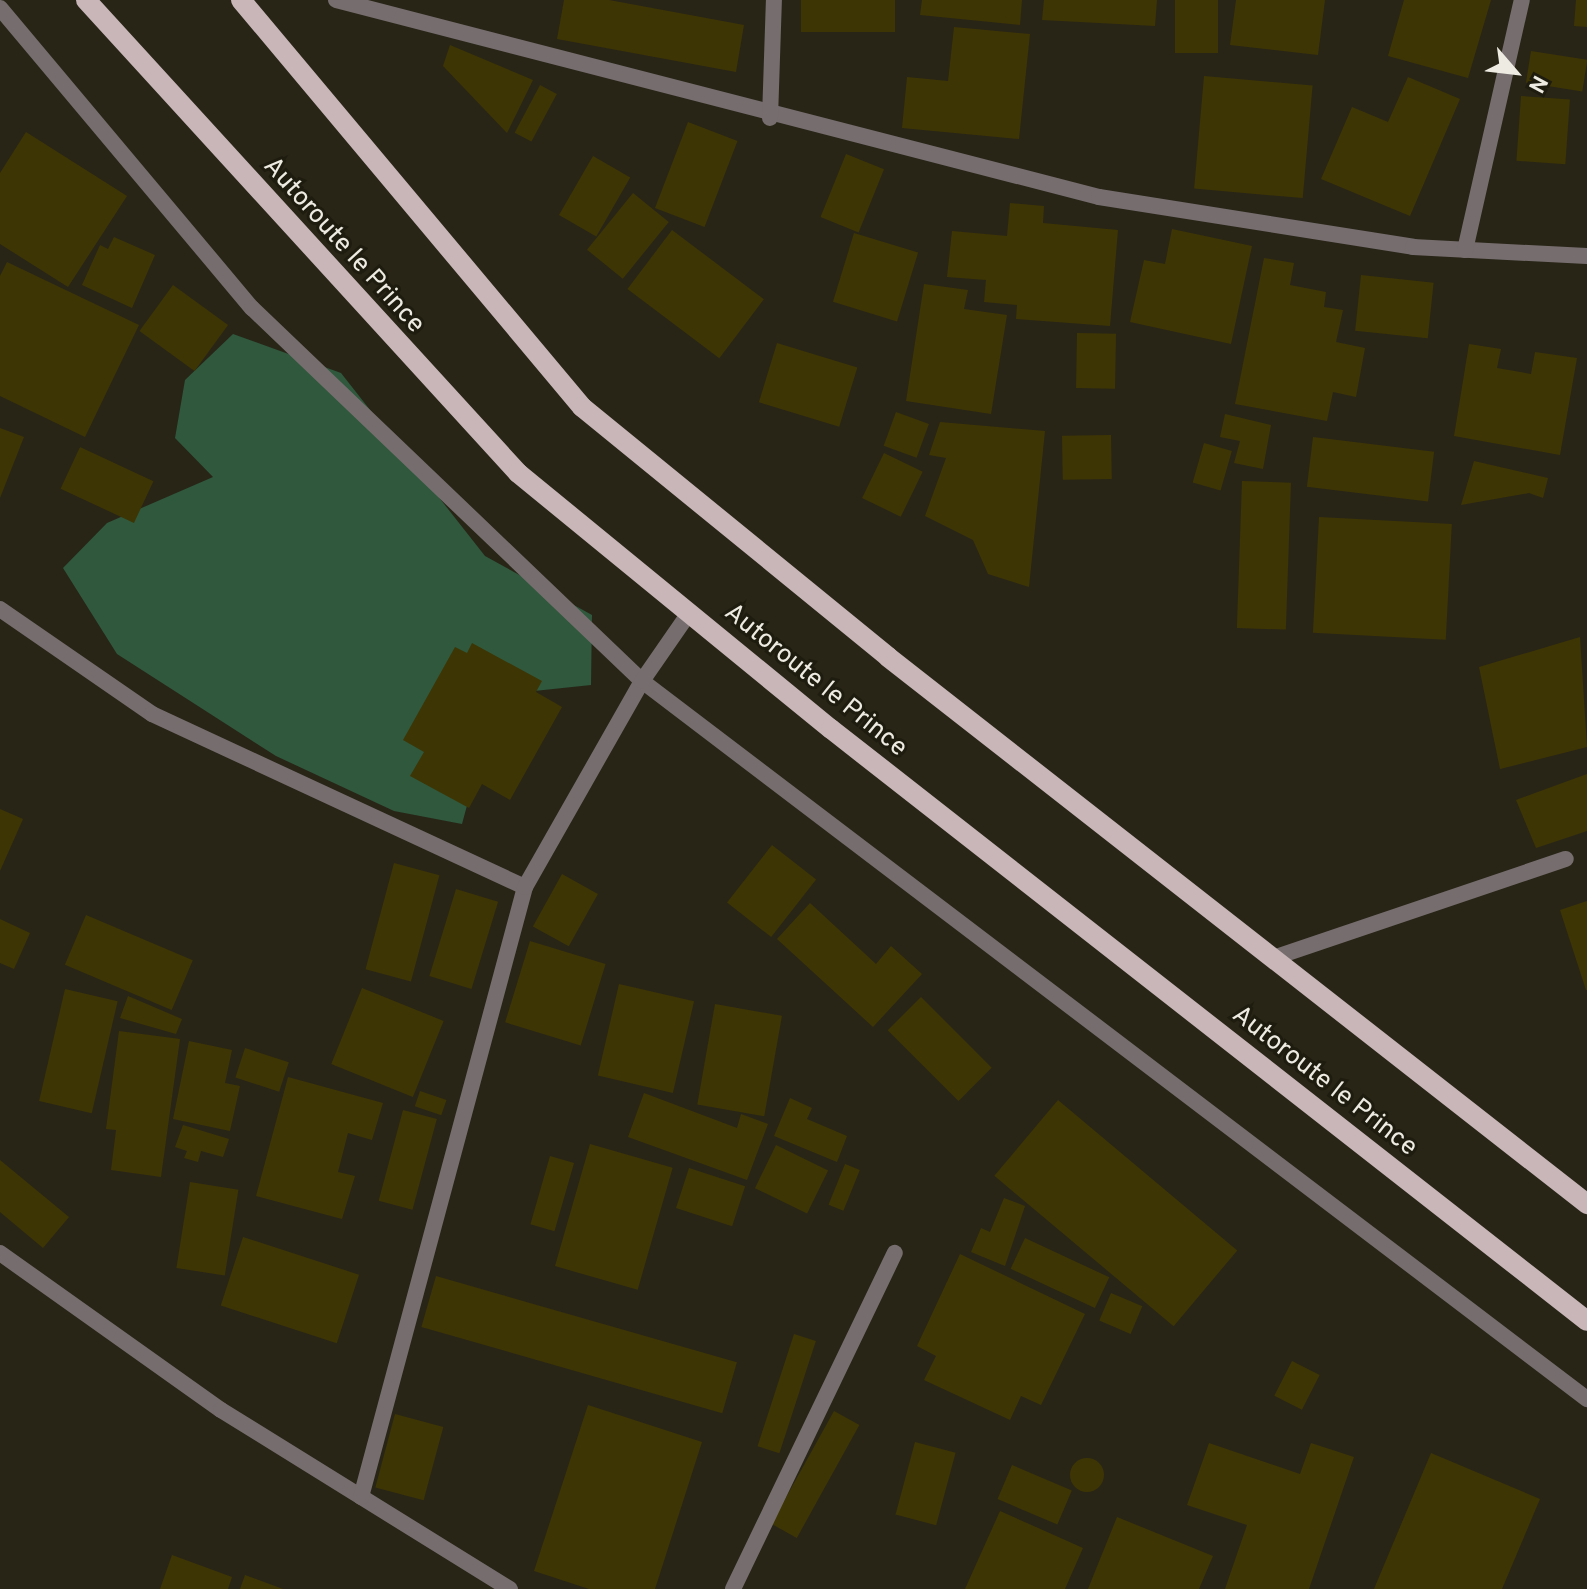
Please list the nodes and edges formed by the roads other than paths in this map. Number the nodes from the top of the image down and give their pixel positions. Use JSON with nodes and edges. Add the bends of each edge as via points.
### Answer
{"nodes":[{"id":1,"x":86,"y":0,"type":"edge"},
{"id":2,"x":336,"y":0,"type":"edge"},
{"id":3,"x":774,"y":0,"type":"edge"},
{"id":4,"x":1522,"y":0,"type":"edge"},
{"id":5,"x":247,"y":2,"type":"edge"},
{"id":6,"x":0,"y":8,"type":"edge"},
{"id":7,"x":770,"y":118,"type":"junction"},
{"id":8,"x":1465,"y":250,"type":"junction"},
{"id":9,"x":1587,"y":256,"type":"edge"},
{"id":10,"x":0,"y":609,"type":"edge"},
{"id":11,"x":689,"y":613,"type":"junction"},
{"id":12,"x":642,"y":681,"type":"junction"},
{"id":13,"x":1566,"y":859,"type":"dead end"},
{"id":14,"x":525,"y":887,"type":"junction"},
{"id":15,"x":1273,"y":958,"type":"junction"},
{"id":16,"x":1587,"y":1204,"type":"edge"},
{"id":17,"x":0,"y":1253,"type":"edge"},
{"id":18,"x":895,"y":1253,"type":"dead end"},
{"id":19,"x":1587,"y":1321,"type":"edge"},
{"id":20,"x":1587,"y":1399,"type":"edge"},
{"id":21,"x":361,"y":1497,"type":"junction"},
{"id":22,"x":510,"y":1589,"type":"edge"},
{"id":23,"x":733,"y":1589,"type":"edge"}],
"edges":[{"from":1,"to":11,"type":"main road","name":"Autoroute le Prince","via":[[518,473]]},
{"from":2,"to":7,"type":"street"},
{"from":3,"to":7,"type":"street"},
{"from":4,"to":8,"type":"street"},
{"from":5,"to":15,"type":"main road","via":[[582,407]]},
{"from":6,"to":12,"type":"street","via":[[252,308]]},
{"from":7,"to":8,"type":"street","via":[[1099,197]]},
{"from":8,"to":9,"type":"street"},
{"from":10,"to":14,"type":"street","via":[[152,714]]},
{"from":11,"to":12,"type":"street"},
{"from":11,"to":19,"type":"main road","name":"Autoroute le Prince"},
{"from":12,"to":14,"type":"street"},
{"from":12,"to":20,"type":"street"},
{"from":13,"to":15,"type":"street"},
{"from":14,"to":21,"type":"street"},
{"from":15,"to":16,"type":"main road"},
{"from":17,"to":21,"type":"street","via":[[221,1410]]},
{"from":18,"to":23,"type":"street"},
{"from":21,"to":22,"type":"street"}]}
